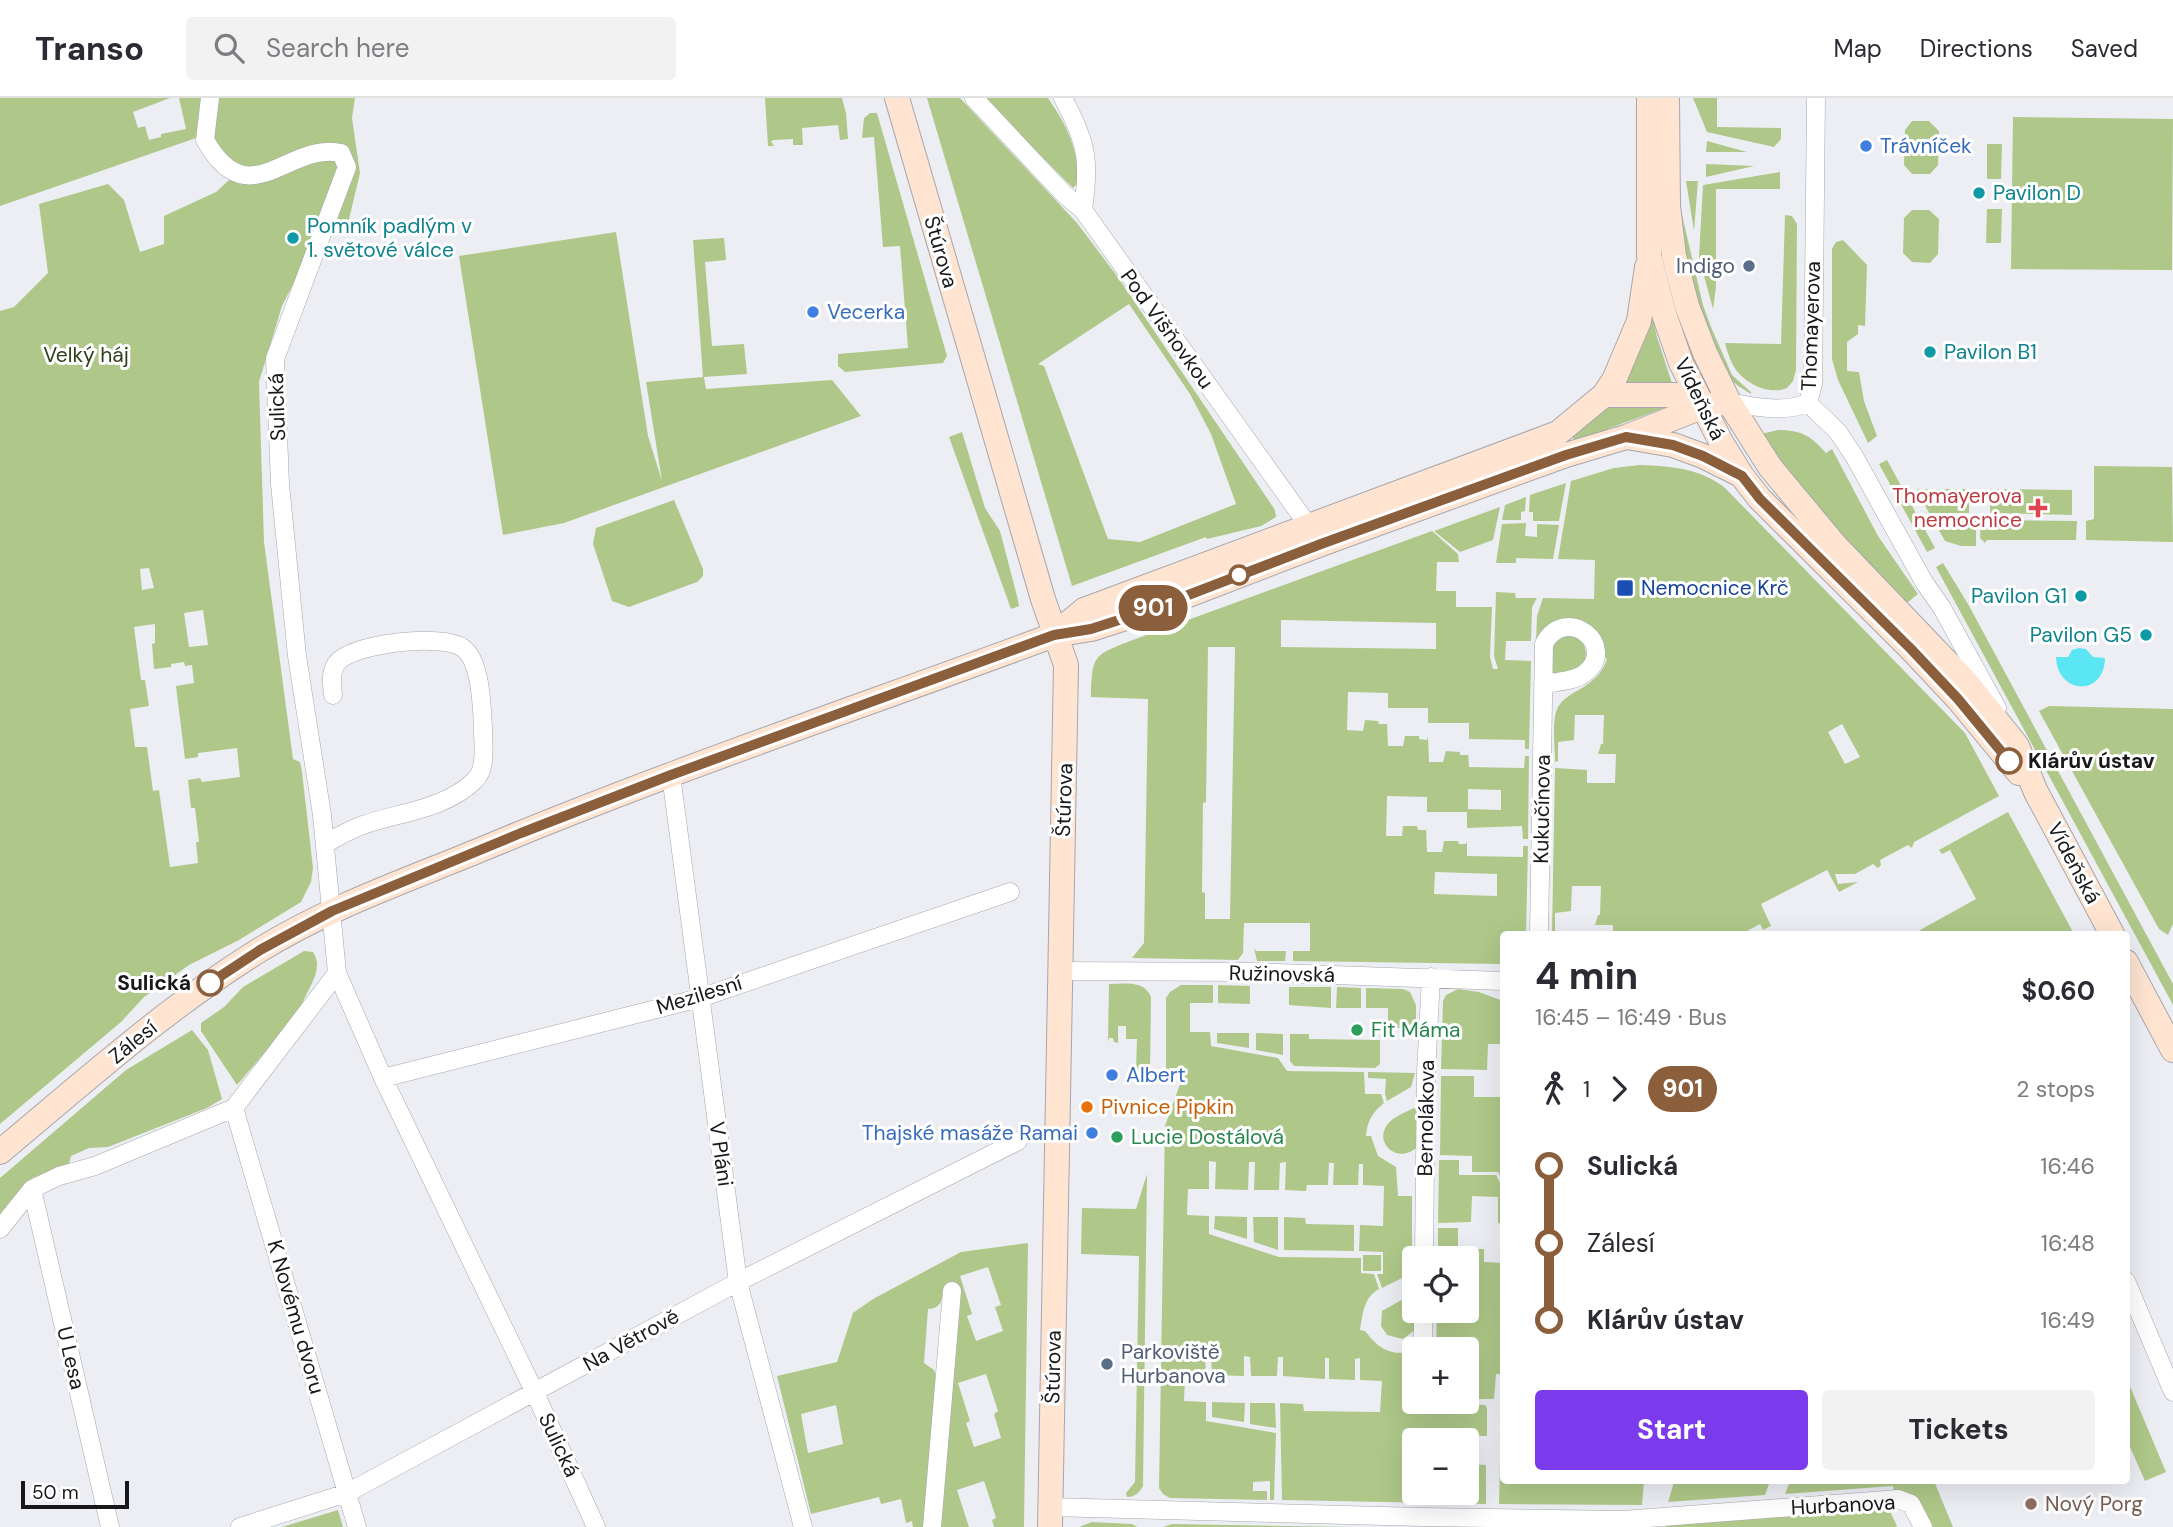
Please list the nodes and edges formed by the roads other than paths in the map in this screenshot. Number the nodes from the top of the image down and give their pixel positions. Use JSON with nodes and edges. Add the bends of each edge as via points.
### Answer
{"nodes":[{"id":1,"x":210,"y":98,"type":"edge"},
{"id":2,"x":897,"y":98,"type":"edge"},
{"id":3,"x":974,"y":98,"type":"edge"},
{"id":4,"x":1063,"y":98,"type":"edge"},
{"id":5,"x":1649,"y":98,"type":"edge"},
{"id":6,"x":1667,"y":98,"type":"edge"},
{"id":7,"x":1816,"y":98,"type":"edge"},
{"id":8,"x":1083,"y":210,"type":"junction"},
{"id":9,"x":1649,"y":256,"type":"junction"},
{"id":10,"x":1604,"y":395,"type":"junction"},
{"id":11,"x":1729,"y":402,"type":"junction"},
{"id":12,"x":1808,"y":402,"type":"junction"},
{"id":13,"x":1704,"y":406,"type":"junction"},
{"id":14,"x":1626,"y":437,"type":"junction"},
{"id":15,"x":1742,"y":476,"type":"junction"},
{"id":16,"x":1315,"y":535,"type":"junction"},
{"id":17,"x":1054,"y":635,"type":"junction"},
{"id":18,"x":1544,"y":684,"type":"dead end"},
{"id":19,"x":333,"y":695,"type":"dead end"},
{"id":20,"x":2017,"y":746,"type":"junction"},
{"id":21,"x":671,"y":775,"type":"junction"},
{"id":22,"x":2039,"y":798,"type":"junction"},
{"id":23,"x":325,"y":844,"type":"junction"},
{"id":24,"x":1010,"y":892,"type":"dead end"},
{"id":25,"x":332,"y":911,"type":"junction"},
{"id":26,"x":1539,"y":931,"type":"edge"},
{"id":27,"x":2110,"y":931,"type":"edge"},
{"id":28,"x":1059,"y":971,"type":"junction"},
{"id":29,"x":337,"y":973,"type":"junction"},
{"id":30,"x":1431,"y":978,"type":"junction"},
{"id":31,"x":2130,"y":979,"type":"edge"},
{"id":32,"x":1500,"y":981,"type":"edge"},
{"id":33,"x":700,"y":998,"type":"junction"},
{"id":34,"x":2173,"y":1049,"type":"edge"},
{"id":35,"x":383,"y":1078,"type":"junction"},
{"id":36,"x":234,"y":1108,"type":"junction"},
{"id":37,"x":1018,"y":1141,"type":"dead end"},
{"id":38,"x":0,"y":1152,"type":"edge"},
{"id":39,"x":32,"y":1189,"type":"junction"},
{"id":40,"x":0,"y":1229,"type":"edge"},
{"id":41,"x":1424,"y":1246,"type":"edge"},
{"id":42,"x":738,"y":1282,"type":"junction"},
{"id":43,"x":2130,"y":1290,"type":"edge"},
{"id":44,"x":952,"y":1291,"type":"dead end"},
{"id":45,"x":2173,"y":1392,"type":"edge"},
{"id":46,"x":535,"y":1393,"type":"junction"},
{"id":47,"x":342,"y":1495,"type":"junction"},
{"id":48,"x":1050,"y":1517,"type":"edge"},
{"id":49,"x":1623,"y":1520,"type":"junction"},
{"id":50,"x":1422,"y":1522,"type":"edge"},
{"id":51,"x":110,"y":1527,"type":"edge"},
{"id":52,"x":240,"y":1527,"type":"edge"},
{"id":53,"x":357,"y":1527,"type":"edge"},
{"id":54,"x":596,"y":1527,"type":"edge"},
{"id":55,"x":803,"y":1527,"type":"edge"},
{"id":56,"x":932,"y":1527,"type":"edge"},
{"id":57,"x":1645,"y":1527,"type":"edge"},
{"id":58,"x":1923,"y":1527,"type":"edge"}],
"edges":[{"from":1,"to":23,"type":"street","name":"Sulická","via":[[205,141],[224,168],[243,176],[276,170],[326,150],[341,153],[347,167],[275,359],[280,484],[297,656]]},
{"from":2,"to":17,"type":"main road","name":"Štúrova"},
{"from":3,"to":8,"type":"street","name":"Pod Višňovkou"},
{"from":4,"to":8,"type":"street","via":[[1081,131],[1088,172]]},
{"from":5,"to":9,"type":"main road","name":"Vídeňská"},
{"from":6,"to":11,"type":"main road","name":"Vídeňská","via":[[1668,206],[1674,256],[1687,306]]},
{"from":7,"to":12,"type":"street","name":"Thomayerova","via":[[1812,384]]},
{"from":8,"to":16,"type":"street","name":"Pod Višňovkou"},
{"from":9,"to":10,"type":"main road","name":"Zálesí","via":[[1639,321]]},
{"from":9,"to":13,"type":"main road","name":"Vídeňská","via":[[1681,363]]},
{"from":10,"to":13,"type":"main road","via":[[1675,395]]},
{"from":10,"to":16,"type":"main road","name":"Zálesí","via":[[1558,433]]},
{"from":11,"to":12,"type":"street","via":[[1768,409]]},
{"from":11,"to":13,"type":"main road"},
{"from":11,"to":20,"type":"main road","name":"Vídeňská","via":[[1770,467],[1833,544],[1966,682]]},
{"from":12,"to":20,"type":"street","name":"Thomayerova","via":[[1854,456]]},
{"from":13,"to":14,"type":"main road","name":"Zálesí"},
{"from":13,"to":15,"type":"main road","name":"Vídeňská"},
{"from":14,"to":15,"type":"main road","via":[[1673,445]]},
{"from":14,"to":16,"type":"main road","name":"Zálesí"},
{"from":15,"to":22,"type":"main road","name":"Vídeňská","via":[[1958,699]]},
{"from":16,"to":17,"type":"main road","name":"Zálesí","via":[[1144,612]]},
{"from":17,"to":21,"type":"main road","name":"Zálesí"},
{"from":17,"to":28,"type":"main road","name":"Štúrova","via":[[1066,665],[1068,693]]},
{"from":18,"to":26,"type":"street","name":"Kukučínova"},
{"from":19,"to":23,"type":"street","via":[[332,674],[338,662],[353,652],[443,640],[463,648],[476,665],[484,754],[479,777],[461,793],[362,825]]},
{"from":20,"to":22,"type":"main road","name":"Vídeňská"},
{"from":21,"to":25,"type":"main road","name":"Zálesí"},
{"from":21,"to":33,"type":"street","name":"V Pláni"},
{"from":22,"to":27,"type":"main road","name":"Vídeňská"},
{"from":23,"to":25,"type":"street","name":"Sulická"},
{"from":24,"to":33,"type":"street","name":"Mezilesní"},
{"from":25,"to":29,"type":"street","name":"Sulická"},
{"from":25,"to":38,"type":"main road","name":"Zálesí","via":[[260,950],[186,999]]},
{"from":28,"to":30,"type":"street","name":"Ružinovská"},
{"from":28,"to":48,"type":"main road","name":"Štúrova"},
{"from":29,"to":35,"type":"street","name":"Sulická"},
{"from":29,"to":36,"type":"street"},
{"from":30,"to":32,"type":"street","name":"Ružinovská"},
{"from":30,"to":41,"type":"street","name":"Bernolákova"},
{"from":31,"to":34,"type":"main road"},
{"from":33,"to":35,"type":"street","name":"Mezilesní"},
{"from":33,"to":42,"type":"street","name":"V Pláni"},
{"from":35,"to":46,"type":"street","name":"Sulická"},
{"from":36,"to":39,"type":"street"},
{"from":36,"to":47,"type":"street","name":"K Novému dvoru"},
{"from":37,"to":42,"type":"street","name":"Na Větrově"},
{"from":39,"to":40,"type":"street"},
{"from":39,"to":51,"type":"street","name":"U Lesa"},
{"from":42,"to":46,"type":"street","name":"Na Větrově"},
{"from":42,"to":55,"type":"street","name":"V Pláni"},
{"from":43,"to":45,"type":"street"},
{"from":44,"to":56,"type":"street"},
{"from":46,"to":47,"type":"street","name":"Na Větrově"},
{"from":46,"to":54,"type":"street","name":"Sulická"},
{"from":47,"to":52,"type":"street","name":"Na Větrově"},
{"from":47,"to":53,"type":"street","name":"K Novému dvoru"},
{"from":48,"to":50,"type":"street","name":"Hurbanova"},
{"from":49,"to":50,"type":"street","name":"Hurbanova"},
{"from":49,"to":57,"type":"street","name":"Hurbanova"},
{"from":49,"to":58,"type":"street","name":"Hurbanova","via":[[1898,1499],[1911,1504]]}]}
